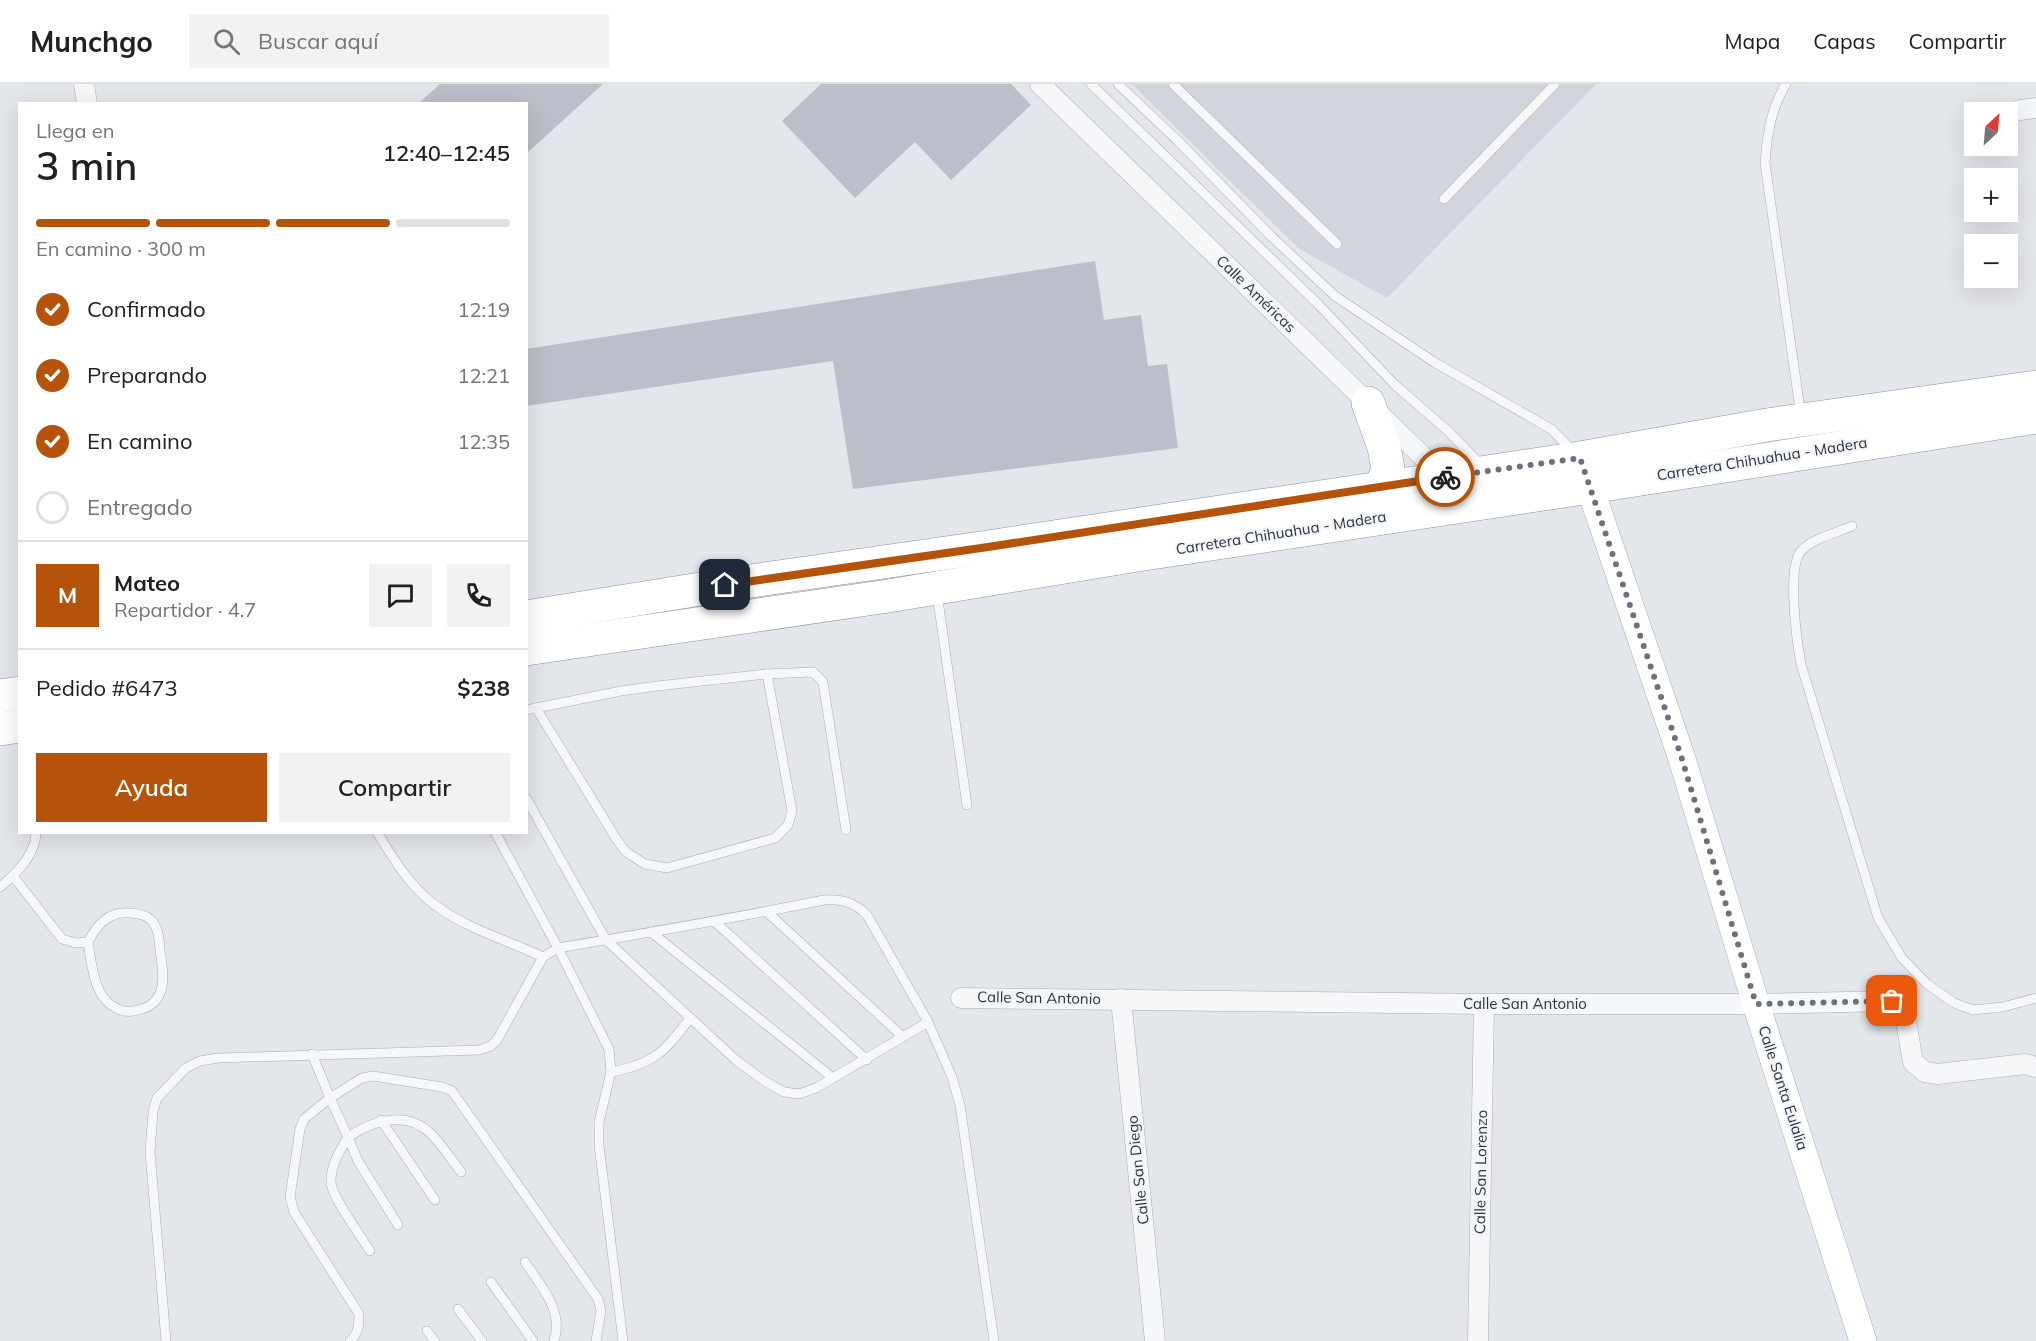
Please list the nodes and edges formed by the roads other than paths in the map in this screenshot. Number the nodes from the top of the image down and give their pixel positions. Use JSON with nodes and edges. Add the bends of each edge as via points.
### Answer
{"nodes":[{"id":1,"x":84,"y":84,"type":"edge"},
{"id":2,"x":1040,"y":84,"type":"edge"},
{"id":3,"x":1091,"y":84,"type":"edge"},
{"id":4,"x":1118,"y":84,"type":"edge"},
{"id":5,"x":1173,"y":84,"type":"edge"},
{"id":6,"x":1555,"y":84,"type":"edge"},
{"id":7,"x":1786,"y":84,"type":"edge"},
{"id":8,"x":87,"y":102,"type":"edge"},
{"id":9,"x":1444,"y":199,"type":"dead end"},
{"id":10,"x":1337,"y":244,"type":"dead end"},
{"id":11,"x":2036,"y":387,"type":"edge"},
{"id":12,"x":1368,"y":403,"type":"junction"},
{"id":13,"x":2036,"y":417,"type":"edge"},
{"id":14,"x":1802,"y":422,"type":"junction"},
{"id":15,"x":1585,"y":472,"type":"junction"},
{"id":16,"x":1445,"y":477,"type":"junction"},
{"id":17,"x":1500,"y":484,"type":"junction"},
{"id":18,"x":1381,"y":487,"type":"junction"},
{"id":19,"x":1471,"y":504,"type":"junction"},
{"id":20,"x":1852,"y":526,"type":"dead end"},
{"id":21,"x":933,"y":572,"type":"junction"},
{"id":22,"x":744,"y":582,"type":"junction"},
{"id":23,"x":689,"y":590,"type":"junction"},
{"id":24,"x":760,"y":615,"type":"junction"},
{"id":25,"x":528,"y":617,"type":"edge"},
{"id":26,"x":693,"y":624,"type":"junction"},
{"id":27,"x":528,"y":649,"type":"edge"},
{"id":28,"x":767,"y":674,"type":"junction"},
{"id":29,"x":18,"y":693,"type":"edge"},
{"id":30,"x":0,"y":696,"type":"edge"},
{"id":31,"x":531,"y":709,"type":"edge"},
{"id":32,"x":18,"y":726,"type":"edge"},
{"id":33,"x":0,"y":729,"type":"edge"},
{"id":34,"x":528,"y":802,"type":"edge"},
{"id":35,"x":967,"y":805,"type":"dead end"},
{"id":36,"x":846,"y":830,"type":"dead end"},
{"id":37,"x":36,"y":834,"type":"edge"},
{"id":38,"x":378,"y":834,"type":"edge"},
{"id":39,"x":496,"y":834,"type":"edge"},
{"id":40,"x":13,"y":876,"type":"junction"},
{"id":41,"x":0,"y":887,"type":"edge"},
{"id":42,"x":767,"y":912,"type":"junction"},
{"id":43,"x":714,"y":921,"type":"junction"},
{"id":44,"x":651,"y":932,"type":"junction"},
{"id":45,"x":606,"y":940,"type":"junction"},
{"id":46,"x":88,"y":942,"type":"junction"},
{"id":47,"x":558,"y":948,"type":"junction"},
{"id":48,"x":543,"y":957,"type":"junction"},
{"id":49,"x":961,"y":998,"type":"dead end"},
{"id":50,"x":2036,"y":998,"type":"edge"},
{"id":51,"x":1121,"y":999,"type":"junction"},
{"id":52,"x":1484,"y":1004,"type":"junction"},
{"id":53,"x":1756,"y":1004,"type":"junction"},
{"id":54,"x":690,"y":1018,"type":"junction"},
{"id":55,"x":928,"y":1022,"type":"junction"},
{"id":56,"x":903,"y":1037,"type":"junction"},
{"id":57,"x":312,"y":1054,"type":"junction"},
{"id":58,"x":867,"y":1060,"type":"junction"},
{"id":59,"x":2036,"y":1067,"type":"edge"},
{"id":60,"x":611,"y":1072,"type":"junction"},
{"id":61,"x":833,"y":1078,"type":"junction"},
{"id":62,"x":330,"y":1098,"type":"junction"},
{"id":63,"x":381,"y":1120,"type":"junction"},
{"id":64,"x":348,"y":1137,"type":"junction"},
{"id":65,"x":461,"y":1172,"type":"dead end"},
{"id":66,"x":435,"y":1200,"type":"dead end"},
{"id":67,"x":398,"y":1225,"type":"dead end"},
{"id":68,"x":370,"y":1251,"type":"dead end"},
{"id":69,"x":525,"y":1262,"type":"dead end"},
{"id":70,"x":491,"y":1282,"type":"dead end"},
{"id":71,"x":458,"y":1309,"type":"dead end"},
{"id":72,"x":427,"y":1331,"type":"dead end"},
{"id":73,"x":166,"y":1341,"type":"edge"},
{"id":74,"x":350,"y":1341,"type":"edge"},
{"id":75,"x":435,"y":1341,"type":"edge"},
{"id":76,"x":482,"y":1341,"type":"edge"},
{"id":77,"x":533,"y":1341,"type":"edge"},
{"id":78,"x":554,"y":1341,"type":"edge"},
{"id":79,"x":596,"y":1341,"type":"edge"},
{"id":80,"x":623,"y":1341,"type":"edge"},
{"id":81,"x":994,"y":1341,"type":"edge"},
{"id":82,"x":1155,"y":1341,"type":"edge"},
{"id":83,"x":1478,"y":1341,"type":"edge"},
{"id":84,"x":1863,"y":1341,"type":"edge"}],
"edges":[{"from":1,"to":8,"type":"street"},
{"from":2,"to":12,"type":"street","name":"Calle Américas"},
{"from":3,"to":17,"type":"lane"},
{"from":4,"to":15,"type":"lane","via":[[1335,296],[1434,362],[1551,429]]},
{"from":5,"to":10,"type":"lane"},
{"from":6,"to":9,"type":"lane"},
{"from":7,"to":14,"type":"lane","via":[[1767,135],[1765,163]]},
{"from":11,"to":14,"type":"highway","name":"Carretera Chihuahua - Madera"},
{"from":12,"to":16,"type":"street","name":"Calle Américas"},
{"from":12,"to":18,"type":"highway","via":[[1388,469]]},
{"from":13,"to":15,"type":"highway","name":"Carretera Chihuahua - Madera"},
{"from":14,"to":15,"type":"highway","name":"Carretera Chihuahua - Madera","via":[[1767,425]]},
{"from":15,"to":17,"type":"highway","name":"Carretera Chihuahua - Madera"},
{"from":15,"to":53,"type":"street","name":"Calle Santa Eulalia","via":[[1682,759]]},
{"from":16,"to":17,"type":"highway","name":"Carretera Chihuahua - Madera"},
{"from":16,"to":18,"type":"highway","name":"Carretera Chihuahua - Madera"},
{"from":16,"to":19,"type":"street","name":"Calle Américas"},
{"from":17,"to":19,"type":"highway","name":"Carretera Chihuahua - Madera"},
{"from":18,"to":21,"type":"highway","name":"Carretera Chihuahua - Madera"},
{"from":19,"to":21,"type":"highway","name":"Carretera Chihuahua - Madera","via":[[1137,555]]},
{"from":20,"to":50,"type":"lane","via":[[1809,544],[1796,559],[1797,641],[1878,918],[1902,958],[1954,1004],[1973,1010]]},
{"from":21,"to":22,"type":"highway","name":"Carretera Chihuahua - Madera"},
{"from":21,"to":24,"type":"highway","name":"Carretera Chihuahua - Madera"},
{"from":21,"to":35,"type":"lane"},
{"from":22,"to":23,"type":"highway","name":"Carretera Chihuahua - Madera"},
{"from":22,"to":24,"type":"highway","via":[[743,602]]},
{"from":23,"to":25,"type":"highway","name":"Carretera Chihuahua - Madera"},
{"from":23,"to":26,"type":"highway","via":[[700,607]]},
{"from":24,"to":26,"type":"highway","name":"Carretera Chihuahua - Madera"},
{"from":26,"to":27,"type":"highway","name":"Carretera Chihuahua - Madera"},
{"from":28,"to":31,"type":"lane","via":[[621,691]]},
{"from":28,"to":31,"type":"lane","via":[[792,811],[788,825],[775,838],[667,867],[645,864],[621,846]]},
{"from":28,"to":36,"type":"lane","via":[[805,671],[818,675],[823,682]]},
{"from":29,"to":30,"type":"highway"},
{"from":32,"to":33,"type":"highway"},
{"from":34,"to":45,"type":"lane"},
{"from":37,"to":40,"type":"lane","via":[[30,855]]},
{"from":38,"to":48,"type":"lane","via":[[412,883],[433,904],[468,925]]},
{"from":39,"to":47,"type":"lane"},
{"from":40,"to":41,"type":"lane"},
{"from":40,"to":46,"type":"lane","via":[[62,939]]},
{"from":42,"to":43,"type":"lane"},
{"from":42,"to":55,"type":"lane","via":[[824,900],[859,907]]},
{"from":42,"to":56,"type":"lane"},
{"from":43,"to":44,"type":"lane"},
{"from":43,"to":58,"type":"lane"},
{"from":44,"to":45,"type":"lane"},
{"from":44,"to":61,"type":"lane"},
{"from":45,"to":47,"type":"lane"},
{"from":45,"to":54,"type":"lane"},
{"from":46,"to":46,"type":"lane","via":[[104,919],[123,912],[143,915],[152,921],[164,970],[161,993],[153,1006],[125,1011],[110,1005],[94,976]]},
{"from":47,"to":48,"type":"lane"},
{"from":47,"to":60,"type":"lane","via":[[604,1037]]},
{"from":48,"to":57,"type":"lane","via":[[491,1046],[479,1050]]},
{"from":49,"to":51,"type":"street","name":"Calle San Antonio"},
{"from":51,"to":52,"type":"street","name":"Calle San Antonio"},
{"from":51,"to":82,"type":"street","name":"Calle San Diego"},
{"from":52,"to":53,"type":"street","name":"Calle San Antonio"},
{"from":52,"to":83,"type":"street","name":"Calle San Lorenzo"},
{"from":53,"to":59,"type":"street","name":"Calle San Antonio","via":[[1897,1002],[1904,1010],[1913,1062],[1925,1072]]},
{"from":53,"to":84,"type":"street","name":"Calle Santa Eulalia"},
{"from":54,"to":60,"type":"lane","via":[[664,1051],[648,1062]]},
{"from":54,"to":61,"type":"lane","via":[[737,1061],[784,1092],[799,1094]]},
{"from":55,"to":56,"type":"lane"},
{"from":55,"to":81,"type":"lane","via":[[960,1105]]},
{"from":56,"to":58,"type":"lane"},
{"from":57,"to":62,"type":"lane"},
{"from":57,"to":73,"type":"lane","via":[[200,1061],[186,1068],[157,1098],[150,1152]]},
{"from":58,"to":61,"type":"lane"},
{"from":60,"to":80,"type":"lane","via":[[599,1122],[599,1146]]},
{"from":62,"to":64,"type":"lane"},
{"from":62,"to":74,"type":"lane","via":[[304,1119],[290,1197],[294,1212],[359,1314],[360,1327]]},
{"from":62,"to":79,"type":"lane","via":[[362,1078],[373,1076],[448,1088],[456,1094],[598,1299],[601,1311]]},
{"from":63,"to":64,"type":"lane"},
{"from":63,"to":65,"type":"lane","via":[[420,1125],[432,1134]]},
{"from":63,"to":66,"type":"lane"},
{"from":64,"to":67,"type":"lane","via":[[358,1161]]},
{"from":64,"to":68,"type":"lane","via":[[337,1156],[332,1191]]},
{"from":69,"to":78,"type":"lane","via":[[557,1317]]},
{"from":70,"to":77,"type":"lane"},
{"from":71,"to":76,"type":"lane"},
{"from":72,"to":75,"type":"lane"}]}
